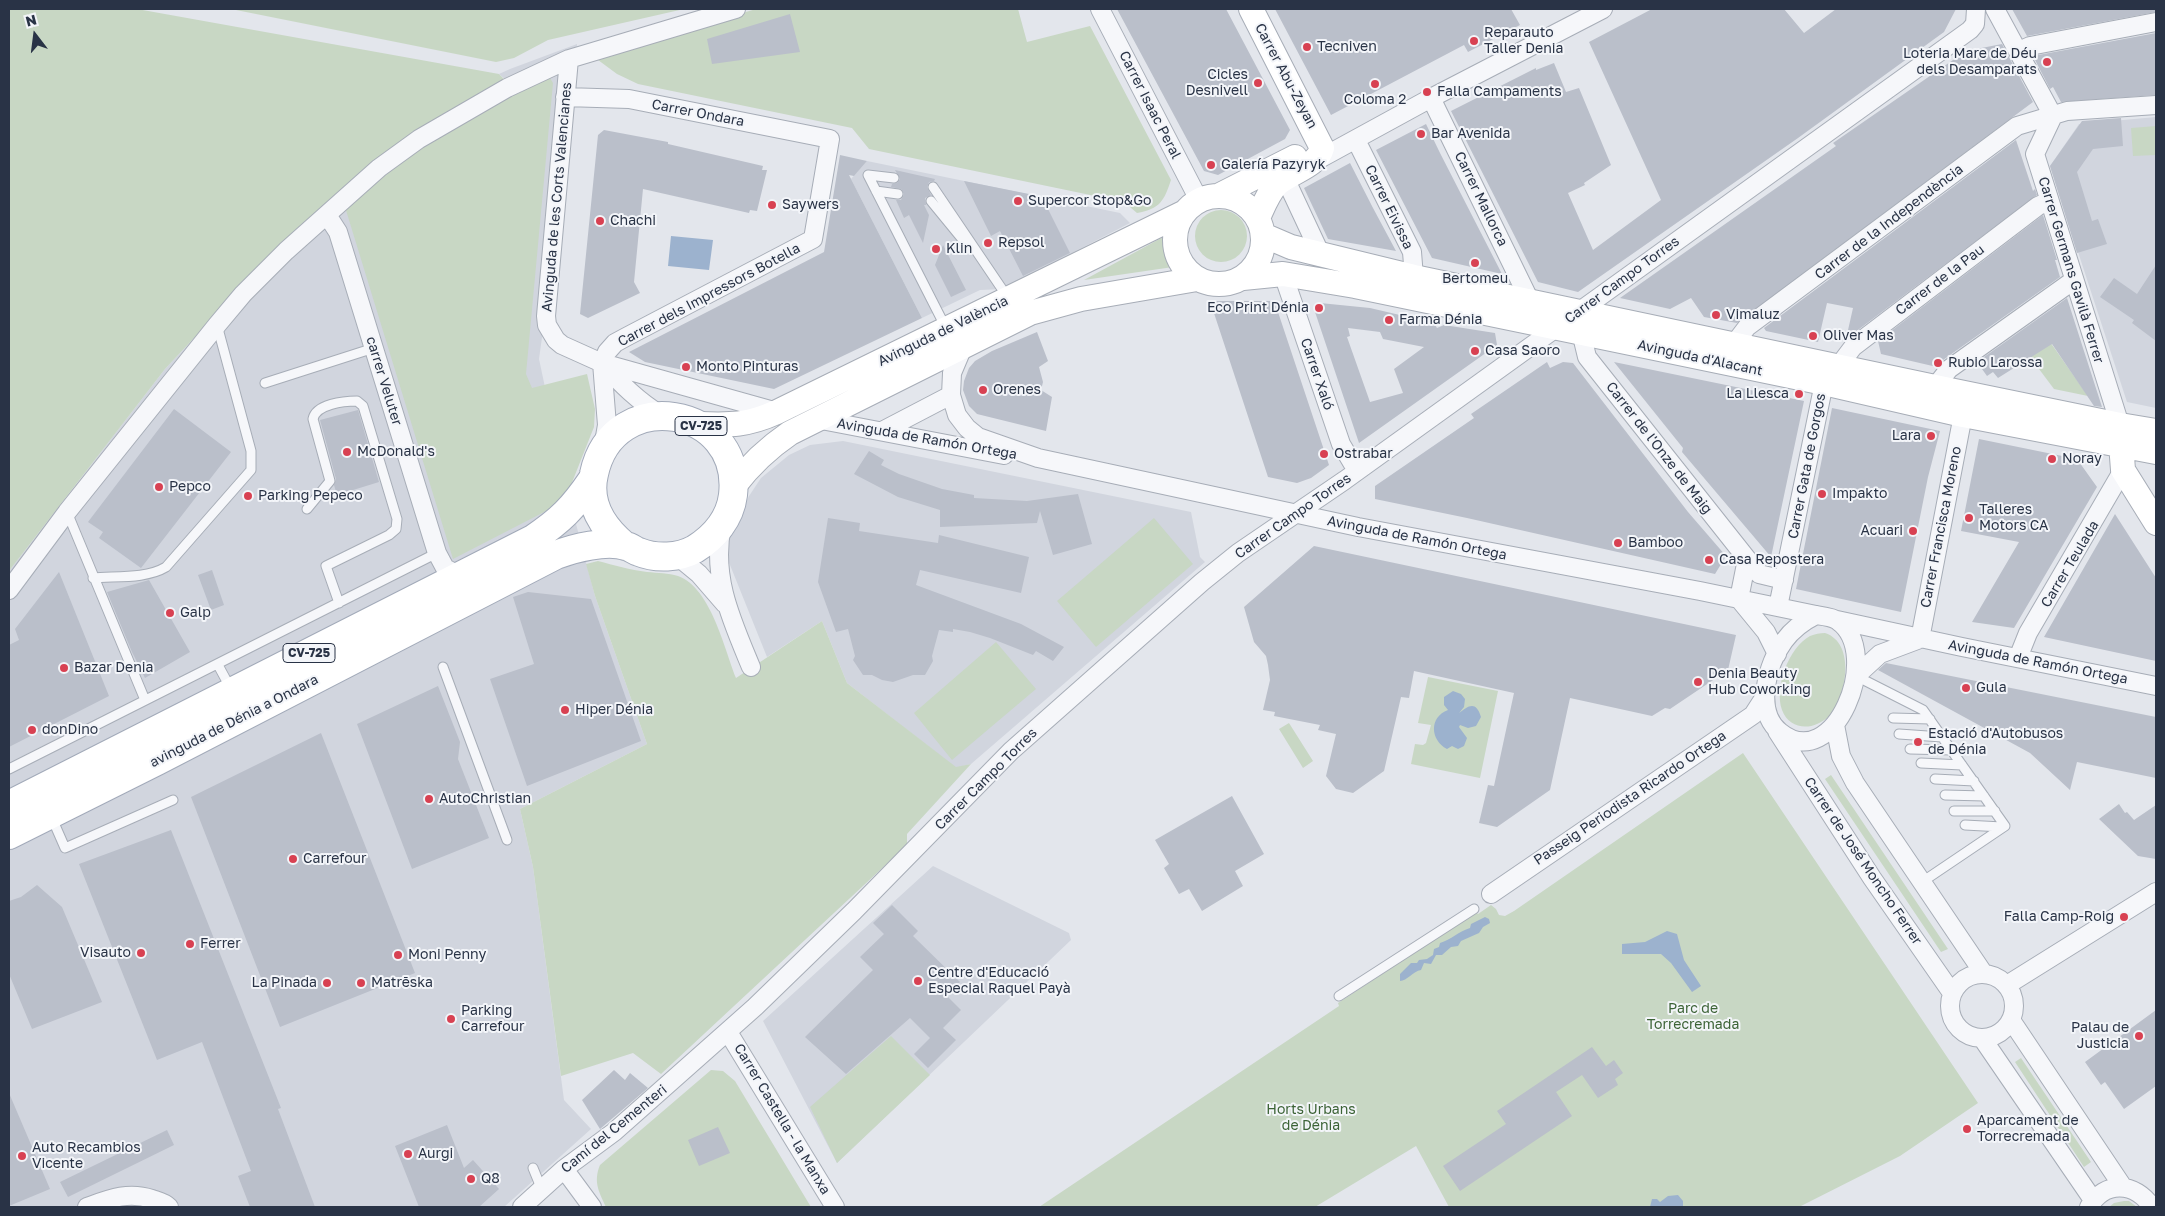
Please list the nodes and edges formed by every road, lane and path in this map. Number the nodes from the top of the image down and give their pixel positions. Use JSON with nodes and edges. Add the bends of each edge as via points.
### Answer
{"nodes":[{"id":1,"x":736,"y":9,"type":"edge"},
{"id":2,"x":1100,"y":9,"type":"edge"},
{"id":3,"x":1251,"y":9,"type":"edge"},
{"id":4,"x":1603,"y":9,"type":"edge"},
{"id":5,"x":1976,"y":9,"type":"edge"},
{"id":6,"x":1995,"y":9,"type":"edge"},
{"id":7,"x":2156,"y":22,"type":"edge"},
{"id":8,"x":2019,"y":51,"type":"junction"},
{"id":9,"x":569,"y":59,"type":"junction"},
{"id":10,"x":565,"y":97,"type":"junction"},
{"id":11,"x":1430,"y":98,"type":"junction"},
{"id":12,"x":2156,"y":105,"type":"edge"},
{"id":13,"x":2053,"y":116,"type":"junction"},
{"id":14,"x":830,"y":139,"type":"joint"},
{"id":15,"x":1356,"y":140,"type":"junction"},
{"id":16,"x":1321,"y":143,"type":"junction"},
{"id":17,"x":1292,"y":175,"type":"junction"},
{"id":18,"x":894,"y":178,"type":"dead end"},
{"id":19,"x":933,"y":187,"type":"dead end"},
{"id":20,"x":876,"y":191,"type":"junction"},
{"id":21,"x":898,"y":194,"type":"dead end"},
{"id":22,"x":931,"y":201,"type":"dead end"},
{"id":23,"x":2049,"y":201,"type":"junction"},
{"id":24,"x":1201,"y":203,"type":"junction"},
{"id":25,"x":327,"y":215,"type":"junction"},
{"id":26,"x":1261,"y":227,"type":"junction"},
{"id":27,"x":1321,"y":255,"type":"junction"},
{"id":28,"x":1283,"y":274,"type":"junction"},
{"id":29,"x":1414,"y":277,"type":"junction"},
{"id":30,"x":1197,"y":278,"type":"junction"},
{"id":31,"x":1243,"y":278,"type":"junction"},
{"id":32,"x":2074,"y":280,"type":"junction"},
{"id":33,"x":1004,"y":295,"type":"junction"},
{"id":34,"x":1530,"y":301,"type":"junction"},
{"id":35,"x":1580,"y":322,"type":"junction"},
{"id":36,"x":218,"y":325,"type":"junction"},
{"id":37,"x":1558,"y":328,"type":"junction"},
{"id":38,"x":946,"y":329,"type":"junction"},
{"id":39,"x":1734,"y":344,"type":"junction"},
{"id":40,"x":374,"y":348,"type":"junction"},
{"id":41,"x":963,"y":348,"type":"junction"},
{"id":42,"x":602,"y":363,"type":"junction"},
{"id":43,"x":1831,"y":375,"type":"junction"},
{"id":44,"x":265,"y":383,"type":"dead end"},
{"id":45,"x":1935,"y":387,"type":"junction"},
{"id":46,"x":950,"y":395,"type":"junction"},
{"id":47,"x":777,"y":412,"type":"junction"},
{"id":48,"x":662,"y":415,"type":"junction"},
{"id":49,"x":1963,"y":415,"type":"junction"},
{"id":50,"x":816,"y":419,"type":"junction"},
{"id":51,"x":697,"y":424,"type":"junction"},
{"id":52,"x":882,"y":431,"type":"junction"},
{"id":53,"x":2156,"y":431,"type":"edge"},
{"id":54,"x":2121,"y":435,"type":"junction"},
{"id":55,"x":603,"y":448,"type":"junction"},
{"id":56,"x":2156,"y":452,"type":"edge"},
{"id":57,"x":1038,"y":458,"type":"junction"},
{"id":58,"x":2123,"y":470,"type":"junction"},
{"id":59,"x":1357,"y":471,"type":"junction"},
{"id":60,"x":592,"y":480,"type":"junction"},
{"id":61,"x":734,"y":486,"type":"junction"},
{"id":62,"x":307,"y":509,"type":"dead end"},
{"id":63,"x":66,"y":512,"type":"junction"},
{"id":64,"x":1296,"y":514,"type":"junction"},
{"id":65,"x":2156,"y":523,"type":"edge"},
{"id":66,"x":723,"y":524,"type":"junction"},
{"id":67,"x":625,"y":546,"type":"junction"},
{"id":68,"x":436,"y":553,"type":"junction"},
{"id":69,"x":676,"y":555,"type":"junction"},
{"id":70,"x":1747,"y":558,"type":"junction"},
{"id":71,"x":460,"y":576,"type":"junction"},
{"id":72,"x":93,"y":578,"type":"junction"},
{"id":73,"x":1784,"y":580,"type":"junction"},
{"id":74,"x":9,"y":590,"type":"edge"},
{"id":75,"x":1739,"y":598,"type":"junction"},
{"id":76,"x":338,"y":604,"type":"junction"},
{"id":77,"x":725,"y":605,"type":"junction"},
{"id":78,"x":1778,"y":607,"type":"junction"},
{"id":79,"x":1816,"y":615,"type":"junction"},
{"id":80,"x":1837,"y":620,"type":"junction"},
{"id":81,"x":1920,"y":639,"type":"junction"},
{"id":82,"x":1777,"y":654,"type":"junction"},
{"id":83,"x":2018,"y":658,"type":"junction"},
{"id":84,"x":218,"y":665,"type":"junction"},
{"id":85,"x":443,"y":667,"type":"dead end"},
{"id":86,"x":751,"y":667,"type":"dead end"},
{"id":87,"x":1856,"y":676,"type":"junction"},
{"id":88,"x":2156,"y":686,"type":"edge"},
{"id":89,"x":232,"y":692,"type":"junction"},
{"id":90,"x":1764,"y":698,"type":"junction"},
{"id":91,"x":145,"y":700,"type":"junction"},
{"id":92,"x":1893,"y":718,"type":"dead end"},
{"id":93,"x":1930,"y":719,"type":"junction"},
{"id":94,"x":1835,"y":725,"type":"junction"},
{"id":95,"x":1775,"y":728,"type":"junction"},
{"id":96,"x":1899,"y":734,"type":"dead end"},
{"id":97,"x":1942,"y":736,"type":"junction"},
{"id":98,"x":1910,"y":749,"type":"dead end"},
{"id":99,"x":1952,"y":750,"type":"junction"},
{"id":100,"x":1921,"y":764,"type":"dead end"},
{"id":101,"x":1962,"y":765,"type":"junction"},
{"id":102,"x":9,"y":769,"type":"edge"},
{"id":103,"x":1935,"y":779,"type":"dead end"},
{"id":104,"x":1974,"y":781,"type":"junction"},
{"id":105,"x":1945,"y":795,"type":"dead end"},
{"id":106,"x":1984,"y":796,"type":"junction"},
{"id":107,"x":173,"y":800,"type":"dead end"},
{"id":108,"x":9,"y":805,"type":"edge"},
{"id":109,"x":1954,"y":811,"type":"dead end"},
{"id":110,"x":1995,"y":811,"type":"junction"},
{"id":111,"x":50,"y":814,"type":"junction"},
{"id":112,"x":1965,"y":826,"type":"dead end"},
{"id":113,"x":2003,"y":827,"type":"junction"},
{"id":114,"x":9,"y":835,"type":"edge"},
{"id":115,"x":507,"y":840,"type":"dead end"},
{"id":116,"x":1922,"y":882,"type":"junction"},
{"id":117,"x":2156,"y":892,"type":"edge"},
{"id":118,"x":1491,"y":894,"type":"dead end"},
{"id":119,"x":1474,"y":909,"type":"dead end"},
{"id":120,"x":1984,"y":974,"type":"junction"},
{"id":121,"x":2007,"y":985,"type":"junction"},
{"id":122,"x":1952,"y":993,"type":"junction"},
{"id":123,"x":1339,"y":996,"type":"dead end"},
{"id":124,"x":2011,"y":1020,"type":"junction"},
{"id":125,"x":728,"y":1032,"type":"junction"},
{"id":126,"x":1982,"y":1038,"type":"junction"},
{"id":127,"x":533,"y":1168,"type":"dead end"},
{"id":128,"x":564,"y":1169,"type":"junction"},
{"id":129,"x":2156,"y":1186,"type":"edge"},
{"id":130,"x":2129,"y":1189,"type":"junction"},
{"id":131,"x":542,"y":1190,"type":"junction"},
{"id":132,"x":2091,"y":1204,"type":"edge"},
{"id":133,"x":87,"y":1207,"type":"edge"},
{"id":134,"x":169,"y":1207,"type":"edge"},
{"id":135,"x":522,"y":1207,"type":"edge"},
{"id":136,"x":592,"y":1207,"type":"edge"},
{"id":137,"x":835,"y":1207,"type":"edge"},
{"id":138,"x":2152,"y":1207,"type":"edge"}],
"edges":[{"from":1,"to":9,"type":"street"},
{"from":2,"to":24,"type":"street","name":"Carrer Isaac Peral"},
{"from":3,"to":16,"type":"main road","name":"Carrer Abu-Zeyan"},
{"from":4,"to":11,"type":"street"},
{"from":5,"to":35,"type":"street","name":"Carrer Campo Torres","via":[[1975,24],[1970,30]]},
{"from":6,"to":8,"type":"street"},
{"from":7,"to":8,"type":"street","via":[[2030,46]]},
{"from":8,"to":13,"type":"street"},
{"from":9,"to":10,"type":"street","name":"Avinguda de les Corts Valencianes"},
{"from":9,"to":25,"type":"street","via":[[474,106],[419,140],[379,168]]},
{"from":10,"to":14,"type":"street","name":"Carrer Ondara","via":[[629,99]]},
{"from":10,"to":42,"type":"street","name":"Avinguda de les Corts Valencianes","via":[[547,325],[562,345]]},
{"from":11,"to":15,"type":"street"},
{"from":11,"to":34,"type":"street","name":"Carrer Mallorca"},
{"from":12,"to":13,"type":"street","name":"Carrer de la Independència","via":[[2067,111]]},
{"from":13,"to":23,"type":"street","name":"Carrer Germans Gavilà Ferrer","via":[[2035,154]]},
{"from":13,"to":39,"type":"street","name":"Carrer de la Independència","via":[[2017,126],[1747,327]]},
{"from":14,"to":42,"type":"street","name":"Carrer dels Impressors Botella","via":[[813,239],[615,343]]},
{"from":15,"to":17,"type":"street"},
{"from":15,"to":29,"type":"street","name":"Carrer Eivissa","via":[[1412,252]]},
{"from":16,"to":17,"type":"main road","via":[[1317,158]]},
{"from":16,"to":24,"type":"main road","name":"Avinguda de València"},
{"from":17,"to":26,"type":"main road","via":[[1273,189]]},
{"from":17,"to":27,"type":"street"},
{"from":18,"to":20,"type":"lane","via":[[868,175]]},
{"from":19,"to":33,"type":"lane"},
{"from":20,"to":21,"type":"lane"},
{"from":20,"to":38,"type":"lane"},
{"from":22,"to":33,"type":"lane"},
{"from":23,"to":32,"type":"street","name":"Carrer Germans Gavilà Ferrer"},
{"from":23,"to":43,"type":"street","name":"Carrer de la Pau","via":[[2038,206],[1852,347]]},
{"from":24,"to":26,"type":"main road","via":[[1242,202],[1251,209]]},
{"from":24,"to":30,"type":"main road","via":[[1176,231],[1176,249],[1184,266]]},
{"from":24,"to":33,"type":"main road","name":"Avinguda de València"},
{"from":25,"to":36,"type":"street","via":[[243,294]]},
{"from":25,"to":40,"type":"street","name":"carrer Veluter","via":[[338,232]]},
{"from":26,"to":27,"type":"main road","name":"Avinguda d'Alacant","via":[[1279,243]]},
{"from":26,"to":31,"type":"main road","via":[[1263,247],[1259,259]]},
{"from":27,"to":29,"type":"main road","name":"Avinguda d'Alacant"},
{"from":28,"to":31,"type":"main road","name":"Avinguda d'Alacant"},
{"from":28,"to":37,"type":"main road","name":"Avinguda d'Alacant","via":[[1363,287]]},
{"from":28,"to":59,"type":"street","name":"Carrer Xaló","via":[[1341,444]]},
{"from":29,"to":34,"type":"main road","name":"Avinguda d'Alacant"},
{"from":30,"to":31,"type":"main road","via":[[1220,284]]},
{"from":30,"to":41,"type":"main road","name":"Avinguda de València","via":[[1049,307],[1030,313]]},
{"from":32,"to":45,"type":"street","via":[[1950,369]]},
{"from":32,"to":54,"type":"street","name":"Carrer Germans Gavilà Ferrer"},
{"from":33,"to":38,"type":"main road","name":"Avinguda de València"},
{"from":34,"to":35,"type":"main road","name":"Avinguda d'Alacant"},
{"from":35,"to":37,"type":"main road","name":"Avinguda d'Alacant"},
{"from":35,"to":39,"type":"main road","name":"Avinguda d'Alacant"},
{"from":35,"to":43,"type":"main road","name":"Avinguda d'Alacant"},
{"from":35,"to":70,"type":"street","name":"Carrer de l'Onze de Maig","via":[[1587,357]]},
{"from":36,"to":63,"type":"street"},
{"from":36,"to":72,"type":"lane","via":[[251,451],[251,470],[166,567],[144,574]]},
{"from":37,"to":59,"type":"street","name":"Carrer Campo Torres"},
{"from":38,"to":47,"type":"main road","name":"Avinguda de València"},
{"from":39,"to":43,"type":"main road","name":"Avinguda d'Alacant"},
{"from":40,"to":44,"type":"lane"},
{"from":40,"to":68,"type":"street","name":"carrer Veluter"},
{"from":41,"to":46,"type":"street","name":"Avinguda de Ramón Ortega","via":[[952,373]]},
{"from":41,"to":50,"type":"main road","name":"Avinguda de València"},
{"from":42,"to":47,"type":"street"},
{"from":42,"to":48,"type":"street","via":[[625,389]]},
{"from":42,"to":55,"type":"street","via":[[607,425]]},
{"from":43,"to":45,"type":"main road","name":"Avinguda d'Alacant"},
{"from":43,"to":49,"type":"main road","name":"Avinguda d'Alacant"},
{"from":43,"to":73,"type":"street","name":"Carrer Gata de Gorgos"},
{"from":45,"to":54,"type":"main road","name":"Avinguda d'Alacant"},
{"from":46,"to":52,"type":"street"},
{"from":46,"to":57,"type":"street","name":"Avinguda de Ramón Ortega","via":[[957,415],[978,437]]},
{"from":47,"to":51,"type":"main road","name":"Avinguda de València","via":[[754,422]]},
{"from":48,"to":51,"type":"main road","number":"CV-725","via":[[680,417]]},
{"from":48,"to":55,"type":"main road","number":"CV-725","via":[[628,424]]},
{"from":49,"to":54,"type":"main road","name":"Avinguda d'Alacant"},
{"from":49,"to":81,"type":"street","name":"Carrer Francisca Moreno"},
{"from":50,"to":52,"type":"street","name":"Avinguda de Ramón Ortega"},
{"from":50,"to":61,"type":"main road","name":"Avinguda de València","via":[[770,447]]},
{"from":51,"to":61,"type":"main road","number":"CV-725","via":[[712,434],[724,450],[732,467]]},
{"from":52,"to":57,"type":"street","name":"Avinguda de Ramón Ortega","via":[[995,454]]},
{"from":53,"to":54,"type":"main road","name":"Avinguda d'Alacant"},
{"from":54,"to":56,"type":"main road","name":"Avinguda d'Alacant"},
{"from":54,"to":58,"type":"main road"},
{"from":55,"to":60,"type":"main road","number":"CV-725"},
{"from":57,"to":64,"type":"street","name":"Avinguda de Ramón Ortega"},
{"from":58,"to":65,"type":"main road"},
{"from":58,"to":83,"type":"street","name":"Carrer Teulada","via":[[2028,633]]},
{"from":59,"to":64,"type":"street","name":"Carrer Campo Torres"},
{"from":60,"to":67,"type":"main road","number":"CV-725","via":[[596,510],[613,536]]},
{"from":60,"to":71,"type":"main road","name":"avinguda de Dénia a Ondara","number":"CV-725","via":[[574,506],[556,524]]},
{"from":61,"to":66,"type":"main road","number":"CV-725"},
{"from":62,"to":76,"type":"lane","via":[[330,481],[312,419],[314,414],[318,409],[357,401],[363,406],[397,519],[396,530],[326,566]]},
{"from":63,"to":72,"type":"lane"},
{"from":63,"to":74,"type":"street"},
{"from":64,"to":75,"type":"street","name":"Avinguda de Ramón Ortega"},
{"from":64,"to":125,"type":"street","name":"Carrer Campo Torres","via":[[1202,582],[1011,751],[854,911]]},
{"from":66,"to":69,"type":"main road","number":"CV-725","via":[[707,541]]},
{"from":66,"to":77,"type":"street","via":[[718,567]]},
{"from":67,"to":69,"type":"main road","number":"CV-725","via":[[641,553]]},
{"from":67,"to":111,"type":"main road","name":"avinguda de Dénia a Ondara","number":"CV-725","via":[[576,547],[556,556]]},
{"from":68,"to":71,"type":"street","name":"carrer Veluter","via":[[445,568]]},
{"from":68,"to":76,"type":"lane"},
{"from":69,"to":77,"type":"street","via":[[699,574]]},
{"from":70,"to":73,"type":"street","name":"Carrer de l'Onze de Maig","via":[[1759,574]]},
{"from":70,"to":75,"type":"street"},
{"from":71,"to":89,"type":"main road","name":"avinguda de Dénia a Ondara","number":"CV-725"},
{"from":72,"to":91,"type":"lane"},
{"from":73,"to":78,"type":"street","name":"Carrer Gata de Gorgos"},
{"from":75,"to":78,"type":"street","name":"Avinguda de Ramón Ortega"},
{"from":75,"to":82,"type":"street","via":[[1766,632]]},
{"from":76,"to":84,"type":"lane"},
{"from":77,"to":86,"type":"street"},
{"from":78,"to":79,"type":"street","name":"Avinguda de Ramón Ortega"},
{"from":79,"to":80,"type":"street"},
{"from":79,"to":82,"type":"street","via":[[1793,631]]},
{"from":80,"to":81,"type":"street","name":"Avinguda de Ramón Ortega"},
{"from":80,"to":87,"type":"street","via":[[1845,628],[1854,647]]},
{"from":81,"to":83,"type":"street","name":"Avinguda de Ramón Ortega"},
{"from":81,"to":87,"type":"street","via":[[1880,654]]},
{"from":82,"to":90,"type":"street"},
{"from":83,"to":88,"type":"street","name":"Avinguda de Ramón Ortega"},
{"from":84,"to":89,"type":"lane"},
{"from":84,"to":91,"type":"lane"},
{"from":85,"to":115,"type":"lane"},
{"from":87,"to":93,"type":"lane","via":[[1923,710]]},
{"from":87,"to":94,"type":"street","via":[[1846,708]]},
{"from":89,"to":108,"type":"main road","name":"avinguda de Dénia a Ondara","number":"CV-725"},
{"from":90,"to":95,"type":"street","via":[[1765,708]]},
{"from":90,"to":118,"type":"street","name":"Passeig Periodista Ricardo Ortega","via":[[1753,715]]},
{"from":91,"to":102,"type":"lane"},
{"from":92,"to":93,"type":"lane"},
{"from":93,"to":97,"type":"lane"},
{"from":94,"to":95,"type":"street","via":[[1821,736],[1803,740],[1788,738]]},
{"from":94,"to":116,"type":"street","via":[[1844,765]]},
{"from":95,"to":122,"type":"street","name":"Carrer de José Moncho Ferrer","via":[[1872,878]]},
{"from":96,"to":97,"type":"lane"},
{"from":97,"to":99,"type":"lane"},
{"from":98,"to":99,"type":"lane"},
{"from":99,"to":101,"type":"lane"},
{"from":100,"to":101,"type":"lane"},
{"from":101,"to":104,"type":"lane"},
{"from":103,"to":104,"type":"lane"},
{"from":104,"to":106,"type":"lane"},
{"from":105,"to":106,"type":"lane"},
{"from":106,"to":110,"type":"lane"},
{"from":107,"to":111,"type":"lane","via":[[65,848]]},
{"from":109,"to":110,"type":"lane"},
{"from":110,"to":113,"type":"lane","via":[[2006,826]]},
{"from":111,"to":114,"type":"main road","name":"avinguda de Dénia a Ondara","number":"CV-725"},
{"from":112,"to":113,"type":"lane"},
{"from":113,"to":116,"type":"lane"},
{"from":116,"to":120,"type":"street"},
{"from":117,"to":121,"type":"street"},
{"from":119,"to":123,"type":"lane"},
{"from":120,"to":121,"type":"street","via":[[1992,975]]},
{"from":120,"to":122,"type":"street","via":[[1962,981]]},
{"from":121,"to":124,"type":"street","via":[[2014,1003]]},
{"from":122,"to":126,"type":"street","via":[[1953,1020],[1965,1033]]},
{"from":124,"to":126,"type":"street","via":[[2003,1030]]},
{"from":124,"to":130,"type":"street"},
{"from":125,"to":128,"type":"street","name":"Camí del Cementeri","via":[[614,1132]]},
{"from":125,"to":137,"type":"street","name":"Carrer Castella - la Manxa"},
{"from":126,"to":132,"type":"street"},
{"from":127,"to":131,"type":"lane"},
{"from":128,"to":131,"type":"street","name":"Camí del Cementeri"},
{"from":128,"to":136,"type":"street"},
{"from":129,"to":130,"type":"street"},
{"from":130,"to":132,"type":"street","via":[[2112,1188]]},
{"from":130,"to":138,"type":"street","via":[[2144,1197]]},
{"from":131,"to":135,"type":"street","name":"Camí del Cementeri"},
{"from":133,"to":134,"type":"street","via":[[115,1196],[139,1195]]}]}
